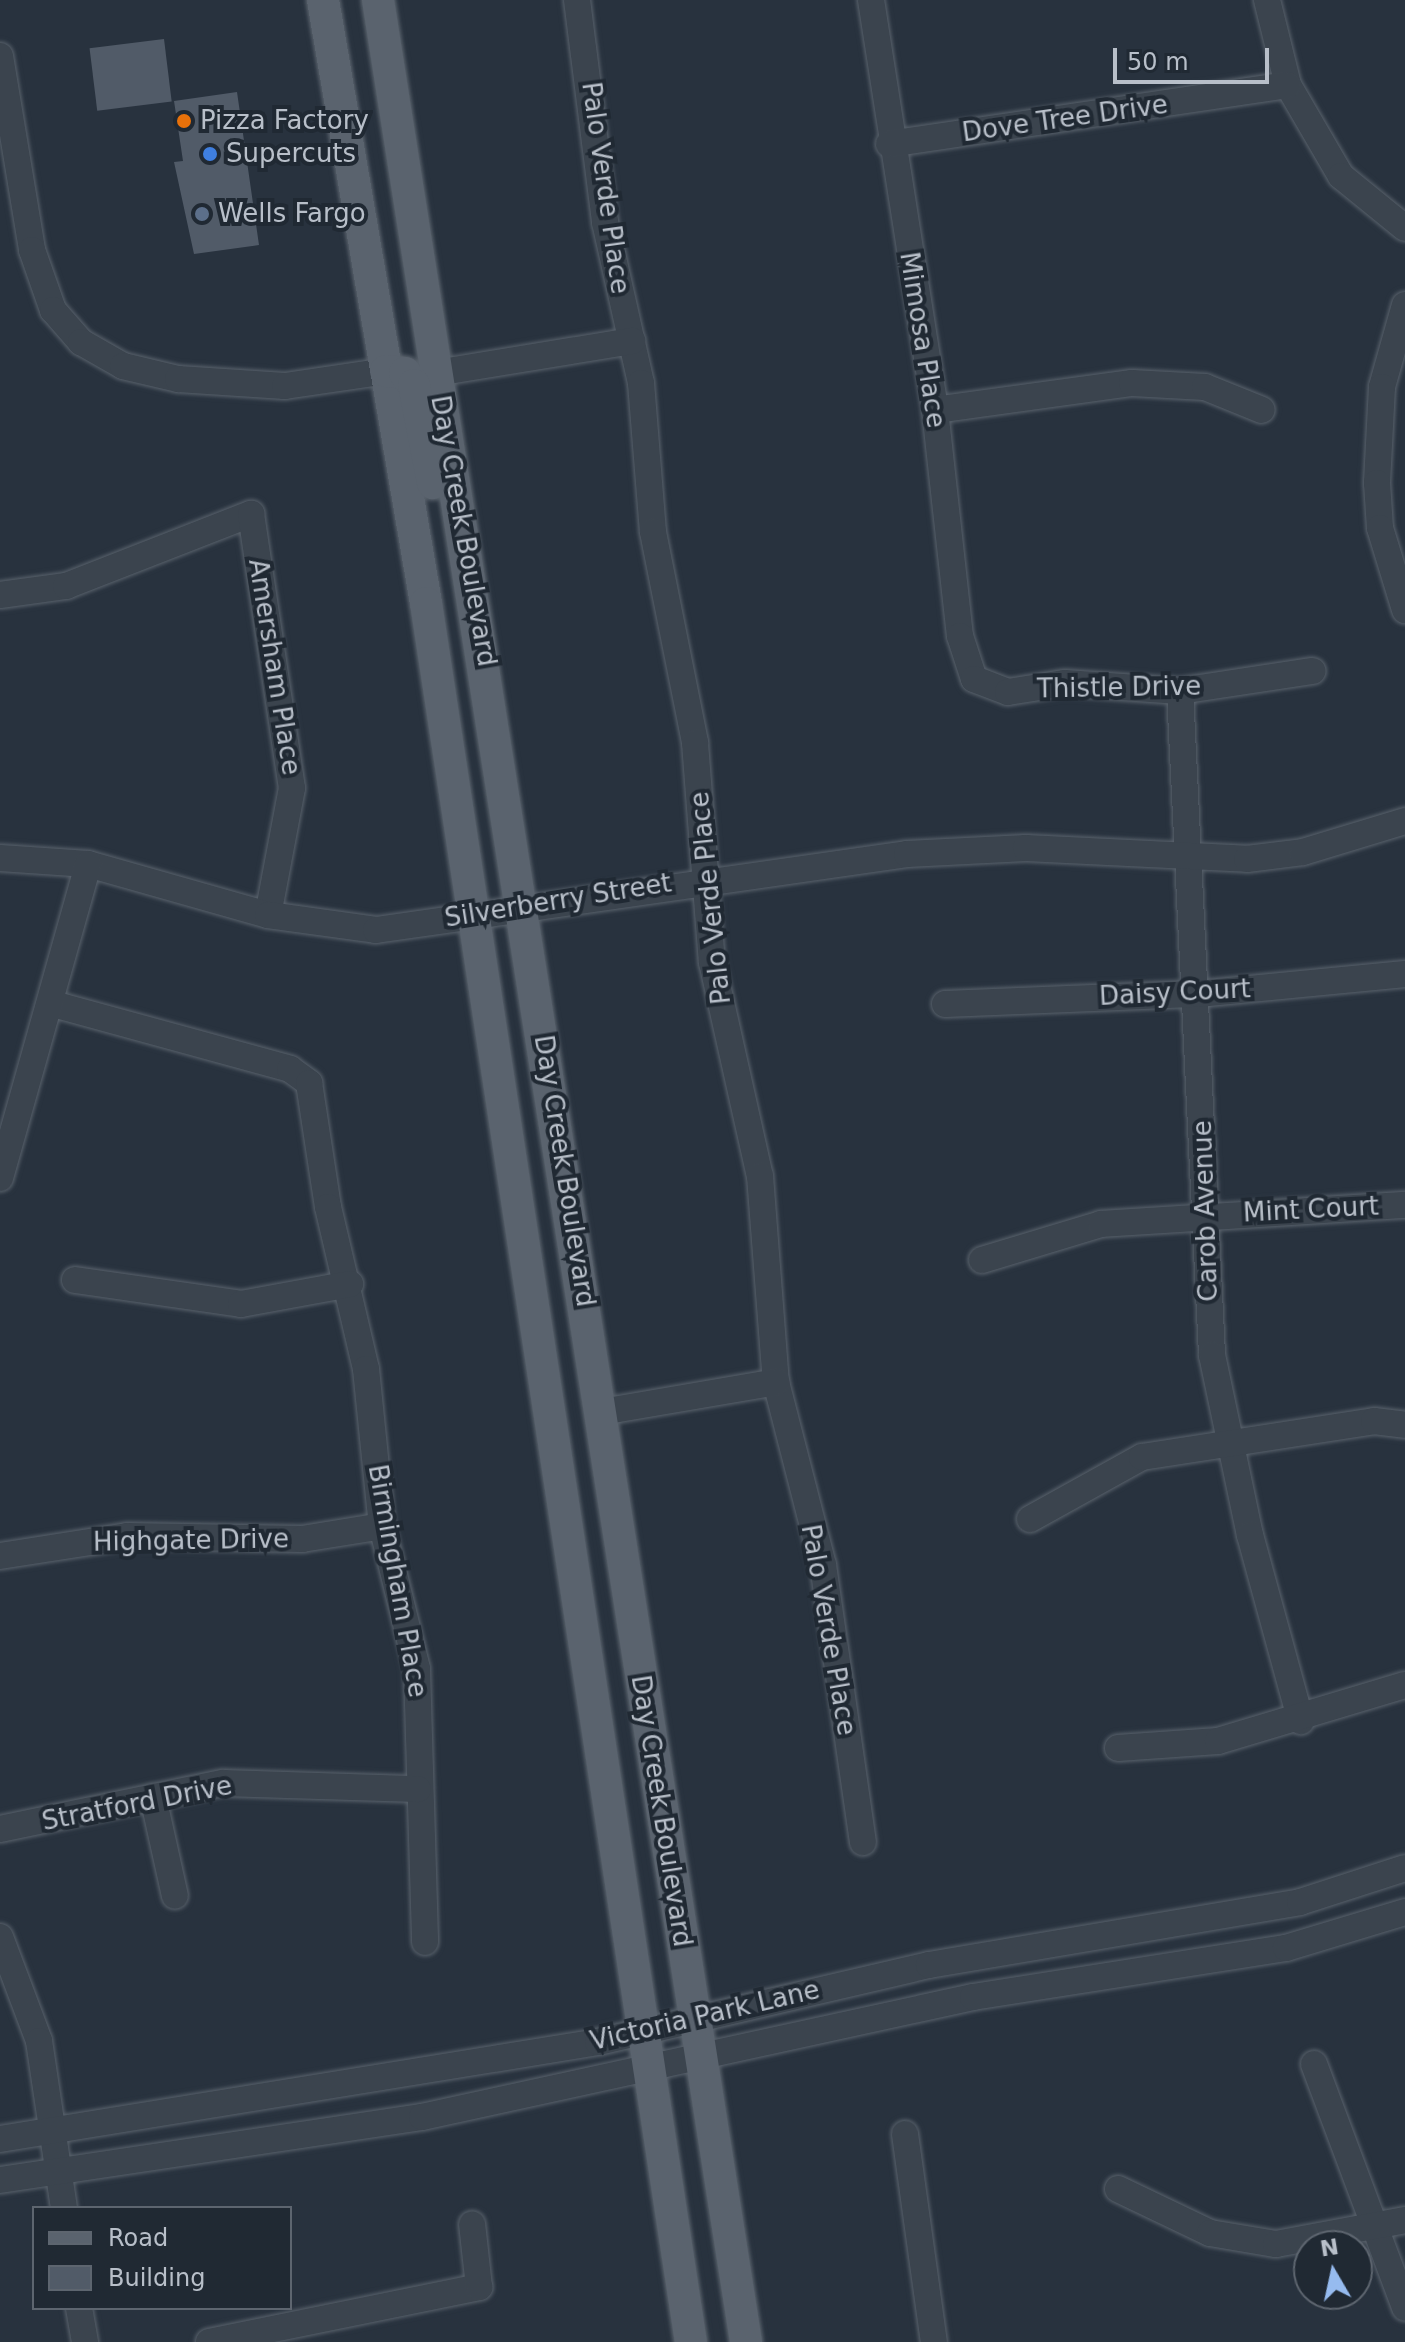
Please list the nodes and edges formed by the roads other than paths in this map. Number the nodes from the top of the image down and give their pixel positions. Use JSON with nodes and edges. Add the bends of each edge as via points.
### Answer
{"nodes":[{"id":1,"x":323,"y":0,"type":"edge"},
{"id":2,"x":378,"y":0,"type":"edge"},
{"id":3,"x":577,"y":0,"type":"edge"},
{"id":4,"x":871,"y":0,"type":"edge"},
{"id":5,"x":1267,"y":0,"type":"edge"},
{"id":6,"x":0,"y":56,"type":"edge"},
{"id":7,"x":1288,"y":85,"type":"junction"},
{"id":8,"x":889,"y":144,"type":"junction"},
{"id":9,"x":1405,"y":228,"type":"edge"},
{"id":10,"x":1405,"y":305,"type":"edge"},
{"id":11,"x":632,"y":341,"type":"junction"},
{"id":12,"x":386,"y":371,"type":"junction"},
{"id":13,"x":436,"y":373,"type":"junction"},
{"id":14,"x":935,"y":410,"type":"junction"},
{"id":15,"x":1262,"y":410,"type":"dead end"},
{"id":16,"x":467,"y":554,"type":"junction"},
{"id":17,"x":0,"y":595,"type":"edge"},
{"id":18,"x":1405,"y":610,"type":"edge"},
{"id":19,"x":1313,"y":671,"type":"dead end"},
{"id":20,"x":974,"y":679,"type":"joint"},
{"id":21,"x":1180,"y":691,"type":"junction"},
{"id":22,"x":1405,"y":821,"type":"edge"},
{"id":23,"x":0,"y":858,"type":"edge"},
{"id":24,"x":1189,"y":861,"type":"junction"},
{"id":25,"x":88,"y":864,"type":"junction"},
{"id":26,"x":703,"y":878,"type":"junction"},
{"id":27,"x":525,"y":906,"type":"junction"},
{"id":28,"x":474,"y":914,"type":"junction"},
{"id":29,"x":268,"y":915,"type":"junction"},
{"id":30,"x":1405,"y":974,"type":"edge"},
{"id":31,"x":1198,"y":994,"type":"junction"},
{"id":32,"x":53,"y":1004,"type":"junction"},
{"id":33,"x":945,"y":1004,"type":"dead end"},
{"id":34,"x":6,"y":1131,"type":"edge"},
{"id":35,"x":0,"y":1178,"type":"edge"},
{"id":36,"x":1405,"y":1205,"type":"edge"},
{"id":37,"x":1207,"y":1218,"type":"junction"},
{"id":38,"x":982,"y":1260,"type":"dead end"},
{"id":39,"x":75,"y":1280,"type":"dead end"},
{"id":40,"x":350,"y":1284,"type":"junction"},
{"id":41,"x":776,"y":1382,"type":"junction"},
{"id":42,"x":601,"y":1412,"type":"junction"},
{"id":43,"x":1405,"y":1425,"type":"edge"},
{"id":44,"x":1227,"y":1441,"type":"junction"},
{"id":45,"x":1030,"y":1519,"type":"dead end"},
{"id":46,"x":382,"y":1526,"type":"junction"},
{"id":47,"x":0,"y":1556,"type":"edge"},
{"id":48,"x":1405,"y":1685,"type":"edge"},
{"id":49,"x":1301,"y":1721,"type":"junction"},
{"id":50,"x":1118,"y":1748,"type":"dead end"},
{"id":51,"x":418,"y":1789,"type":"junction"},
{"id":52,"x":153,"y":1797,"type":"junction"},
{"id":53,"x":0,"y":1829,"type":"edge"},
{"id":54,"x":863,"y":1842,"type":"dead end"},
{"id":55,"x":1405,"y":1868,"type":"edge"},
{"id":56,"x":175,"y":1896,"type":"dead end"},
{"id":57,"x":1405,"y":1912,"type":"edge"},
{"id":58,"x":0,"y":1937,"type":"edge"},
{"id":59,"x":425,"y":1942,"type":"dead end"},
{"id":60,"x":693,"y":2021,"type":"junction"},
{"id":61,"x":643,"y":2033,"type":"junction"},
{"id":62,"x":697,"y":2057,"type":"junction"},
{"id":63,"x":1314,"y":2064,"type":"dead end"},
{"id":64,"x":647,"y":2068,"type":"junction"},
{"id":65,"x":905,"y":2134,"type":"dead end"},
{"id":66,"x":55,"y":2135,"type":"junction"},
{"id":67,"x":0,"y":2139,"type":"edge"},
{"id":68,"x":59,"y":2172,"type":"junction"},
{"id":69,"x":0,"y":2180,"type":"edge"},
{"id":70,"x":1118,"y":2189,"type":"dead end"},
{"id":71,"x":64,"y":2206,"type":"edge"},
{"id":72,"x":1405,"y":2220,"type":"edge"},
{"id":73,"x":1373,"y":2221,"type":"junction"},
{"id":74,"x":472,"y":2224,"type":"dead end"},
{"id":75,"x":1405,"y":2308,"type":"edge"},
{"id":76,"x":79,"y":2310,"type":"edge"},
{"id":77,"x":85,"y":2342,"type":"edge"},
{"id":78,"x":209,"y":2342,"type":"edge"},
{"id":79,"x":691,"y":2342,"type":"edge"},
{"id":80,"x":746,"y":2342,"type":"edge"},
{"id":81,"x":934,"y":2342,"type":"edge"}],
"edges":[{"from":1,"to":12,"type":"main road","name":"Day Creek Boulevard"},
{"from":2,"to":13,"type":"main road","name":"Day Creek Boulevard"},
{"from":3,"to":11,"type":"street","name":"Palo Verde Place","via":[[605,222]]},
{"from":4,"to":8,"type":"street","name":"Mimosa Place"},
{"from":5,"to":7,"type":"street"},
{"from":6,"to":12,"type":"street","via":[[32,250],[53,310],[81,342],[123,366],[178,379],[285,386]]},
{"from":7,"to":8,"type":"street","name":"Dove Tree Drive"},
{"from":7,"to":9,"type":"street","via":[[1341,176]]},
{"from":8,"to":14,"type":"street","name":"Mimosa Place"},
{"from":10,"to":18,"type":"street","via":[[1382,387],[1377,471],[1380,528]]},
{"from":11,"to":13,"type":"street"},
{"from":11,"to":26,"type":"street","name":"Palo Verde Place","via":[[653,532],[695,743]]},
{"from":12,"to":16,"type":"main road","via":[[405,373],[414,385],[444,536]]},
{"from":12,"to":28,"type":"main road","name":"Day Creek Boulevard"},
{"from":13,"to":16,"type":"main road","name":"Day Creek Boulevard"},
{"from":14,"to":15,"type":"street","via":[[1132,383],[1205,387]]},
{"from":14,"to":20,"type":"street","name":"Mimosa Place","via":[[960,636]]},
{"from":16,"to":27,"type":"main road","name":"Day Creek Boulevard"},
{"from":17,"to":29,"type":"street","name":"Amersham Place","via":[[66,586],[251,514],[292,788]]},
{"from":19,"to":21,"type":"street","name":"Thistle Drive"},
{"from":20,"to":21,"type":"street","name":"Thistle Drive","via":[[1008,692],[1065,683]]},
{"from":21,"to":24,"type":"street","name":"Carob Avenue"},
{"from":22,"to":24,"type":"street","name":"Silverberry Street","via":[[1303,852]]},
{"from":23,"to":25,"type":"street","name":"Silverberry Street"},
{"from":24,"to":26,"type":"street","name":"Silverberry Street","via":[[1026,848]]},
{"from":24,"to":31,"type":"street","name":"Carob Avenue"},
{"from":25,"to":29,"type":"street","name":"Silverberry Street"},
{"from":25,"to":32,"type":"street"},
{"from":26,"to":27,"type":"street","name":"Silverberry Street"},
{"from":26,"to":41,"type":"street","name":"Palo Verde Place","via":[[722,1015],[760,1176]]},
{"from":27,"to":28,"type":"street","name":"Silverberry Street"},
{"from":27,"to":42,"type":"main road","name":"Day Creek Boulevard"},
{"from":28,"to":29,"type":"street","name":"Silverberry Street","via":[[376,930]]},
{"from":28,"to":61,"type":"main road","name":"Day Creek Boulevard"},
{"from":30,"to":31,"type":"street","name":"Daisy Court"},
{"from":31,"to":33,"type":"street","name":"Daisy Court"},
{"from":31,"to":37,"type":"street","name":"Carob Avenue"},
{"from":32,"to":34,"type":"street"},
{"from":32,"to":40,"type":"street","name":"Birmingham Place","via":[[290,1069],[309,1083],[328,1207]]},
{"from":34,"to":35,"type":"street"},
{"from":36,"to":37,"type":"street","name":"Mint Court"},
{"from":37,"to":38,"type":"street","name":"Mint Court","via":[[1101,1224]]},
{"from":37,"to":44,"type":"street","name":"Carob Avenue","via":[[1212,1355]]},
{"from":39,"to":40,"type":"street","via":[[241,1304]]},
{"from":40,"to":46,"type":"street","name":"Birmingham Place"},
{"from":41,"to":42,"type":"street"},
{"from":41,"to":54,"type":"street","name":"Palo Verde Place","via":[[823,1565]]},
{"from":42,"to":60,"type":"main road","name":"Day Creek Boulevard"},
{"from":43,"to":44,"type":"street","via":[[1374,1421]]},
{"from":44,"to":45,"type":"street","via":[[1142,1457]]},
{"from":44,"to":49,"type":"street","name":"Carob Avenue"},
{"from":46,"to":47,"type":"street","name":"Highgate Drive","via":[[302,1539],[127,1536]]},
{"from":46,"to":51,"type":"street","name":"Birmingham Place","via":[[417,1669]]},
{"from":48,"to":49,"type":"street"},
{"from":49,"to":50,"type":"street","via":[[1218,1741]]},
{"from":51,"to":52,"type":"street","name":"Stratford Drive","via":[[223,1783]]},
{"from":51,"to":59,"type":"street","name":"Birmingham Place"},
{"from":52,"to":53,"type":"street","name":"Stratford Drive"},
{"from":52,"to":56,"type":"street"},
{"from":55,"to":60,"type":"street","name":"Victoria Park Lane","via":[[1300,1902],[974,1956]]},
{"from":57,"to":62,"type":"street","name":"Victoria Park Lane","via":[[1286,1948],[973,1997]]},
{"from":58,"to":66,"type":"street","via":[[30,2004]]},
{"from":60,"to":61,"type":"street","name":"Victoria Park Lane"},
{"from":60,"to":62,"type":"main road","name":"Day Creek Boulevard"},
{"from":61,"to":64,"type":"main road","name":"Day Creek Boulevard"},
{"from":61,"to":66,"type":"street","name":"Victoria Park Lane"},
{"from":62,"to":64,"type":"street","name":"Victoria Park Lane"},
{"from":62,"to":80,"type":"main road","name":"Day Creek Boulevard"},
{"from":63,"to":73,"type":"street"},
{"from":64,"to":68,"type":"street","name":"Victoria Park Lane","via":[[422,2117]]},
{"from":64,"to":79,"type":"main road","name":"Day Creek Boulevard"},
{"from":65,"to":81,"type":"street"},
{"from":66,"to":67,"type":"street","name":"Victoria Park Lane"},
{"from":66,"to":68,"type":"street"},
{"from":68,"to":69,"type":"street","name":"Victoria Park Lane"},
{"from":68,"to":71,"type":"street"},
{"from":70,"to":73,"type":"street","via":[[1210,2233],[1276,2244]]},
{"from":72,"to":73,"type":"street"},
{"from":73,"to":75,"type":"street"},
{"from":74,"to":78,"type":"street","via":[[479,2287]]},
{"from":76,"to":77,"type":"street"}]}
